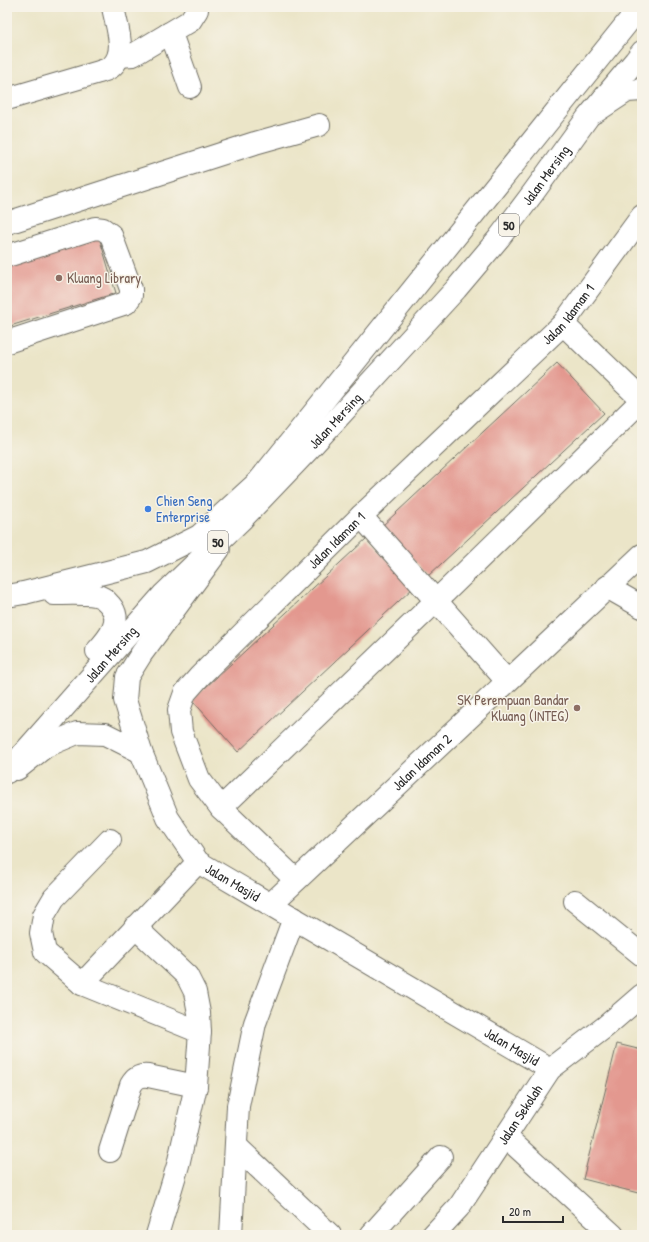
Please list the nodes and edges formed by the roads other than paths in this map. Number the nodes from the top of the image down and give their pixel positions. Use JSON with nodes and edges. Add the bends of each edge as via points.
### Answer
{"nodes":[{"id":1,"x":113,"y":7,"type":"edge"},
{"id":2,"x":197,"y":7,"type":"edge"},
{"id":3,"x":640,"y":7,"type":"edge"},
{"id":4,"x":168,"y":34,"type":"junction"},
{"id":5,"x":119,"y":56,"type":"junction"},
{"id":6,"x":640,"y":60,"type":"edge"},
{"id":7,"x":190,"y":87,"type":"dead end"},
{"id":8,"x":642,"y":90,"type":"edge"},
{"id":9,"x":7,"y":99,"type":"edge"},
{"id":10,"x":588,"y":117,"type":"junction"},
{"id":11,"x":319,"y":125,"type":"dead end"},
{"id":12,"x":642,"y":216,"type":"edge"},
{"id":13,"x":7,"y":223,"type":"edge"},
{"id":14,"x":7,"y":256,"type":"edge"},
{"id":15,"x":563,"y":324,"type":"junction"},
{"id":16,"x":7,"y":342,"type":"edge"},
{"id":17,"x":642,"y":400,"type":"edge"},
{"id":18,"x":361,"y":516,"type":"junction"},
{"id":19,"x":243,"y":518,"type":"junction"},
{"id":20,"x":642,"y":555,"type":"edge"},
{"id":21,"x":607,"y":587,"type":"junction"},
{"id":22,"x":16,"y":595,"type":"edge"},
{"id":23,"x":436,"y":601,"type":"junction"},
{"id":24,"x":642,"y":607,"type":"edge"},
{"id":25,"x":507,"y":681,"type":"junction"},
{"id":26,"x":141,"y":752,"type":"junction"},
{"id":27,"x":10,"y":770,"type":"edge"},
{"id":28,"x":221,"y":808,"type":"junction"},
{"id":29,"x":110,"y":840,"type":"dead end"},
{"id":30,"x":198,"y":862,"type":"junction"},
{"id":31,"x":296,"y":880,"type":"junction"},
{"id":32,"x":575,"y":901,"type":"dead end"},
{"id":33,"x":271,"y":904,"type":"junction"},
{"id":34,"x":294,"y":918,"type":"junction"},
{"id":35,"x":135,"y":927,"type":"junction"},
{"id":36,"x":642,"y":955,"type":"edge"},
{"id":37,"x":82,"y":984,"type":"junction"},
{"id":38,"x":642,"y":995,"type":"edge"},
{"id":39,"x":200,"y":1032,"type":"junction"},
{"id":40,"x":550,"y":1069,"type":"junction"},
{"id":41,"x":196,"y":1086,"type":"junction"},
{"id":42,"x":505,"y":1136,"type":"junction"},
{"id":43,"x":236,"y":1146,"type":"junction"},
{"id":44,"x":110,"y":1152,"type":"dead end"},
{"id":45,"x":441,"y":1157,"type":"dead end"},
{"id":46,"x":157,"y":1235,"type":"edge"},
{"id":47,"x":231,"y":1235,"type":"edge"},
{"id":48,"x":330,"y":1235,"type":"edge"},
{"id":49,"x":371,"y":1235,"type":"edge"},
{"id":50,"x":433,"y":1235,"type":"edge"},
{"id":51,"x":612,"y":1235,"type":"edge"}],
"edges":[{"from":1,"to":5,"type":"main road","via":[[120,43]]},
{"from":2,"to":4,"type":"main road","via":[[190,21]]},
{"from":3,"to":22,"type":"main road","via":[[259,481],[199,536],[147,562]]},
{"from":4,"to":5,"type":"main road","via":[[133,55]]},
{"from":4,"to":7,"type":"main road","via":[[174,42]]},
{"from":5,"to":9,"type":"main road","via":[[111,67],[99,72]]},
{"from":6,"to":10,"type":"main road","name":"Jalan Mersing","number":"50"},
{"from":8,"to":10,"type":"main road","via":[[627,91]]},
{"from":10,"to":19,"type":"main road","name":"Jalan Mersing","number":"50","via":[[508,226],[456,289]]},
{"from":11,"to":13,"type":"main road"},
{"from":12,"to":15,"type":"main road","name":"Jalan Idaman 1"},
{"from":14,"to":16,"type":"main road","via":[[95,228],[103,229],[111,234],[132,288],[131,296],[126,303]]},
{"from":15,"to":17,"type":"main road"},
{"from":15,"to":18,"type":"main road","name":"Jalan Idaman 1"},
{"from":17,"to":23,"type":"main road"},
{"from":18,"to":23,"type":"main road"},
{"from":18,"to":28,"type":"main road","name":"Jalan Idaman 1","via":[[186,693],[179,710],[181,732],[199,779]]},
{"from":19,"to":26,"type":"main road","name":"Jalan Masjid","via":[[127,676],[125,700]]},
{"from":19,"to":27,"type":"main road","name":"Jalan Mersing","number":"50","via":[[163,595]]},
{"from":20,"to":21,"type":"main road","name":"Jalan Idaman 2"},
{"from":21,"to":24,"type":"main road"},
{"from":21,"to":25,"type":"main road","name":"Jalan Idaman 2"},
{"from":22,"to":27,"type":"main road","via":[[95,595],[107,600],[116,617],[114,629],[107,640],[28,733]]},
{"from":23,"to":25,"type":"main road"},
{"from":23,"to":28,"type":"main road"},
{"from":25,"to":31,"type":"main road","name":"Jalan Idaman 2"},
{"from":26,"to":27,"type":"main road","via":[[105,734],[77,733],[46,746]]},
{"from":26,"to":30,"type":"main road","name":"Jalan Masjid","via":[[168,818]]},
{"from":28,"to":31,"type":"main road","name":"Jalan Idaman 1"},
{"from":29,"to":37,"type":"main road","via":[[54,898],[44,915],[41,933],[45,952]]},
{"from":30,"to":33,"type":"main road","name":"Jalan Masjid"},
{"from":30,"to":35,"type":"main road"},
{"from":31,"to":33,"type":"main road","name":"Jalan Idaman 2"},
{"from":32,"to":36,"type":"main road"},
{"from":33,"to":34,"type":"main road","name":"Jalan Masjid"},
{"from":34,"to":40,"type":"main road","name":"Jalan Masjid"},
{"from":34,"to":43,"type":"main road","via":[[255,1023],[238,1106]]},
{"from":35,"to":37,"type":"main road"},
{"from":35,"to":39,"type":"main road","via":[[187,976],[195,992]]},
{"from":37,"to":39,"type":"main road"},
{"from":38,"to":40,"type":"main road","name":"Jalan Sekolah"},
{"from":39,"to":41,"type":"main road"},
{"from":40,"to":42,"type":"main road","name":"Jalan Sekolah"},
{"from":41,"to":44,"type":"main road","via":[[143,1075],[138,1077],[131,1086]]},
{"from":41,"to":46,"type":"main road","via":[[178,1165]]},
{"from":42,"to":50,"type":"main road","name":"Jalan Sekolah","via":[[459,1207]]},
{"from":42,"to":51,"type":"main road"},
{"from":43,"to":47,"type":"main road"},
{"from":43,"to":48,"type":"main road"},
{"from":45,"to":49,"type":"main road"}]}
